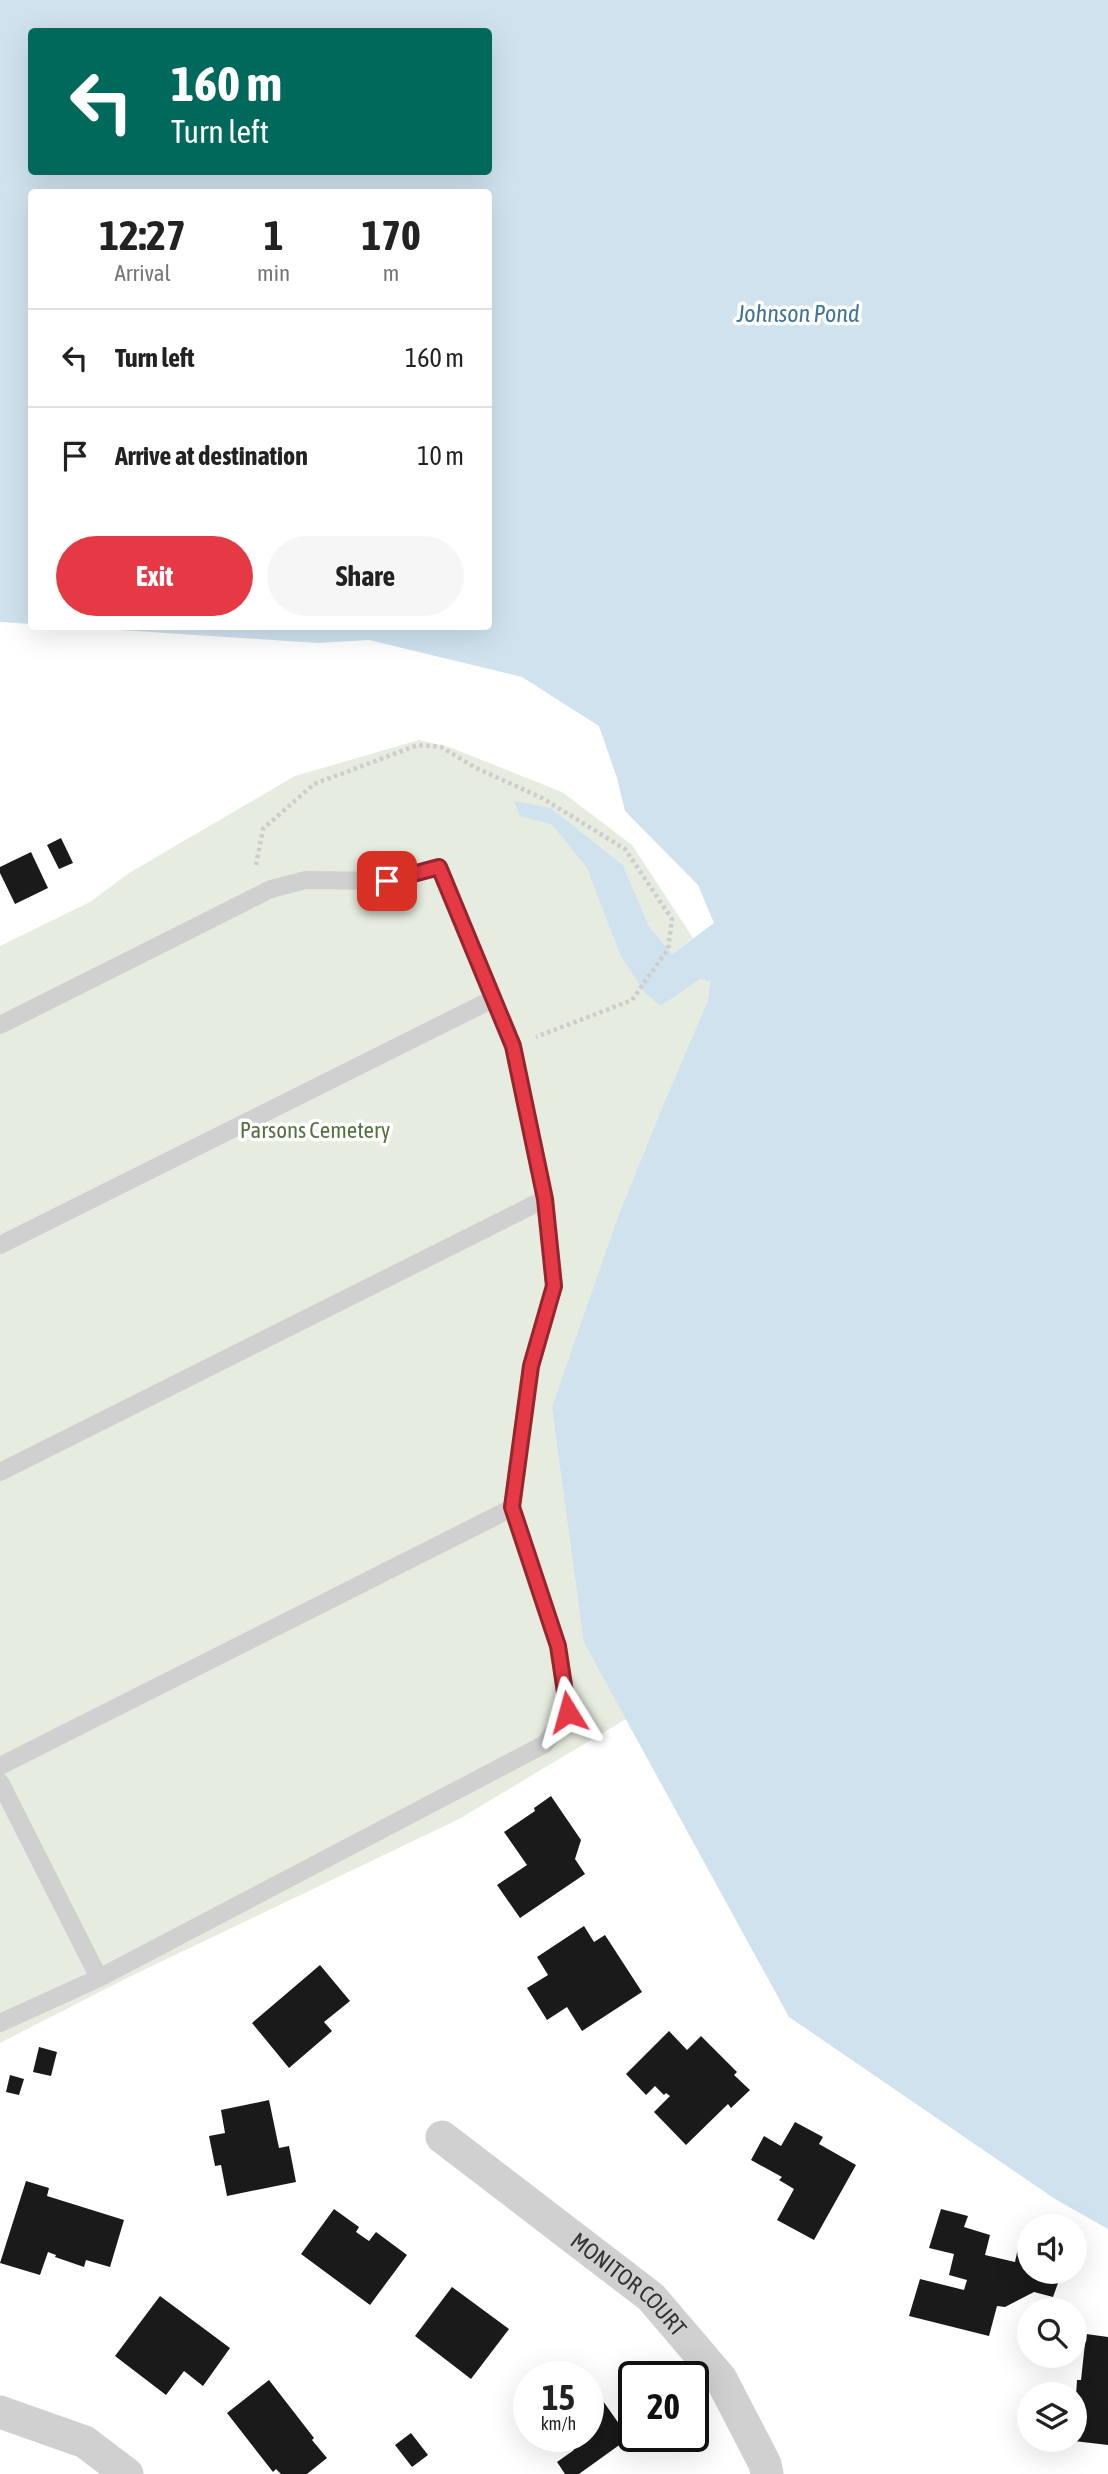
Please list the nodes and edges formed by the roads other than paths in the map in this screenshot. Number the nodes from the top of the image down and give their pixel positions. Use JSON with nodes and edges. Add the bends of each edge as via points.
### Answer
{"nodes":[{"id":1,"x":493,"y":999,"type":"junction"},
{"id":2,"x":0,"y":1025,"type":"edge"},
{"id":3,"x":545,"y":1199,"type":"junction"},
{"id":4,"x":0,"y":1245,"type":"edge"},
{"id":5,"x":0,"y":1472,"type":"edge"},
{"id":6,"x":512,"y":1507,"type":"junction"},
{"id":7,"x":0,"y":1766,"type":"edge"},
{"id":8,"x":0,"y":1782,"type":"edge"},
{"id":9,"x":99,"y":1978,"type":"junction"},
{"id":10,"x":0,"y":2022,"type":"edge"},
{"id":11,"x":442,"y":2137,"type":"dead end"},
{"id":12,"x":0,"y":2412,"type":"edge"},
{"id":13,"x":127,"y":2474,"type":"edge"},
{"id":14,"x":767,"y":2474,"type":"edge"}],
"edges":[{"from":1,"to":2,"type":"lane","via":[[439,867],[387,881],[306,880],[271,889]]},
{"from":1,"to":3,"type":"lane","via":[[513,1046]]},
{"from":1,"to":4,"type":"lane"},
{"from":3,"to":5,"type":"lane"},
{"from":3,"to":6,"type":"lane","via":[[554,1286],[531,1366]]},
{"from":6,"to":7,"type":"lane"},
{"from":6,"to":9,"type":"lane","via":[[558,1646],[568,1712],[545,1744]]},
{"from":8,"to":9,"type":"lane"},
{"from":9,"to":10,"type":"lane"},
{"from":11,"to":14,"type":"street","name":"MONITOR COURT","via":[[651,2297],[721,2379]]},
{"from":12,"to":13,"type":"street","via":[[85,2442]]}]}
